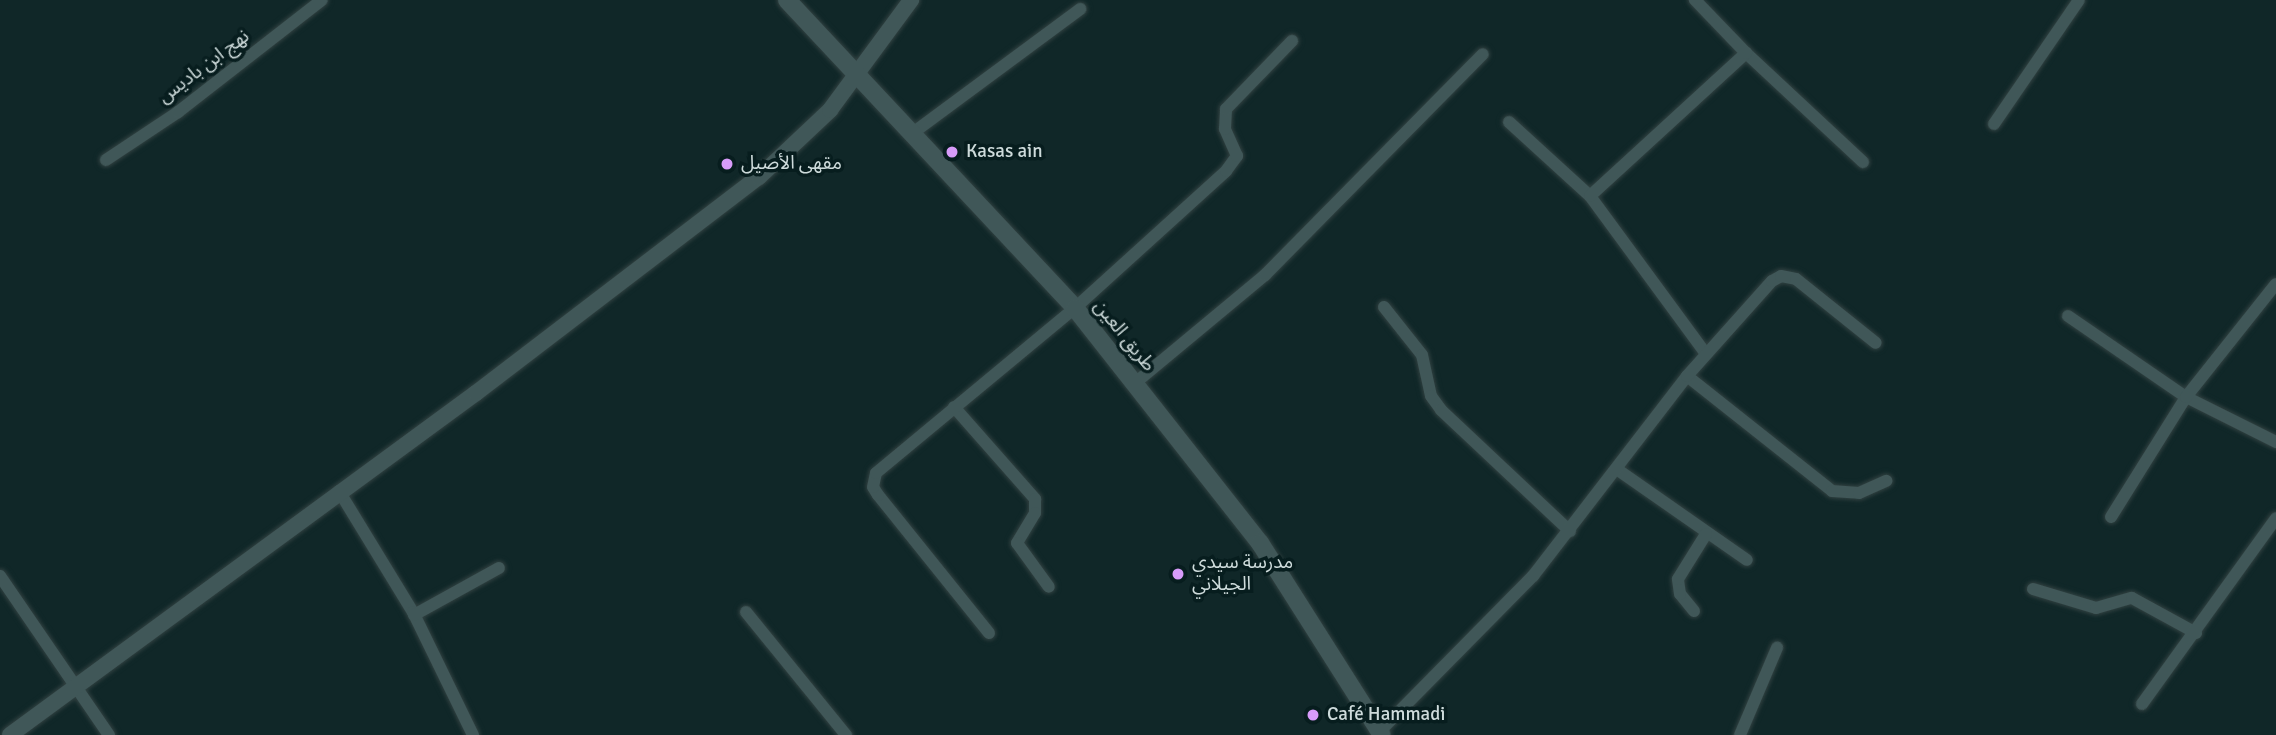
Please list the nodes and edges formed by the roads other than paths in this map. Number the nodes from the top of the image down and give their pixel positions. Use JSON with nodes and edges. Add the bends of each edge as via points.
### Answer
{"nodes":[{"id":1,"x":322,"y":0,"type":"edge"},
{"id":2,"x":787,"y":0,"type":"edge"},
{"id":3,"x":911,"y":0,"type":"edge"},
{"id":4,"x":1695,"y":0,"type":"edge"},
{"id":5,"x":2080,"y":0,"type":"edge"},
{"id":6,"x":1080,"y":9,"type":"dead end"},
{"id":7,"x":1292,"y":41,"type":"dead end"},
{"id":8,"x":1746,"y":53,"type":"junction"},
{"id":9,"x":1483,"y":54,"type":"dead end"},
{"id":10,"x":859,"y":74,"type":"junction"},
{"id":11,"x":1509,"y":122,"type":"dead end"},
{"id":12,"x":1994,"y":124,"type":"dead end"},
{"id":13,"x":914,"y":132,"type":"junction"},
{"id":14,"x":106,"y":160,"type":"dead end"},
{"id":15,"x":1863,"y":162,"type":"dead end"},
{"id":16,"x":1590,"y":196,"type":"junction"},
{"id":17,"x":2276,"y":284,"type":"edge"},
{"id":18,"x":1384,"y":307,"type":"dead end"},
{"id":19,"x":1075,"y":309,"type":"junction"},
{"id":20,"x":2068,"y":316,"type":"dead end"},
{"id":21,"x":1876,"y":343,"type":"dead end"},
{"id":22,"x":1706,"y":354,"type":"junction"},
{"id":23,"x":1687,"y":376,"type":"junction"},
{"id":24,"x":1135,"y":383,"type":"junction"},
{"id":25,"x":2186,"y":397,"type":"junction"},
{"id":26,"x":954,"y":407,"type":"junction"},
{"id":27,"x":2276,"y":442,"type":"edge"},
{"id":28,"x":1618,"y":470,"type":"junction"},
{"id":29,"x":1886,"y":481,"type":"dead end"},
{"id":30,"x":339,"y":491,"type":"junction"},
{"id":31,"x":2111,"y":517,"type":"dead end"},
{"id":32,"x":2276,"y":518,"type":"edge"},
{"id":33,"x":1570,"y":531,"type":"junction"},
{"id":34,"x":1706,"y":534,"type":"junction"},
{"id":35,"x":1747,"y":560,"type":"dead end"},
{"id":36,"x":499,"y":568,"type":"dead end"},
{"id":37,"x":0,"y":576,"type":"edge"},
{"id":38,"x":1049,"y":586,"type":"dead end"},
{"id":39,"x":2033,"y":590,"type":"dead end"},
{"id":40,"x":1694,"y":611,"type":"dead end"},
{"id":41,"x":746,"y":612,"type":"dead end"},
{"id":42,"x":414,"y":615,"type":"junction"},
{"id":43,"x":989,"y":632,"type":"dead end"},
{"id":44,"x":2196,"y":633,"type":"junction"},
{"id":45,"x":1777,"y":648,"type":"dead end"},
{"id":46,"x":76,"y":685,"type":"junction"},
{"id":47,"x":2142,"y":704,"type":"dead end"},
{"id":48,"x":1381,"y":733,"type":"edge"},
{"id":49,"x":10,"y":735,"type":"edge"},
{"id":50,"x":109,"y":735,"type":"edge"},
{"id":51,"x":473,"y":735,"type":"edge"},
{"id":52,"x":846,"y":735,"type":"edge"},
{"id":53,"x":1740,"y":735,"type":"edge"}],
"edges":[{"from":1,"to":14,"type":"street","name":"نهج ابن باديس","via":[[178,112]]},
{"from":2,"to":10,"type":"main road","name":"طريق العين"},
{"from":3,"to":10,"type":"street","via":[[873,46]]},
{"from":4,"to":8,"type":"street"},
{"from":5,"to":12,"type":"street"},
{"from":6,"to":13,"type":"street"},
{"from":7,"to":19,"type":"street","via":[[1226,109],[1224,129],[1237,156],[1226,171]]},
{"from":8,"to":15,"type":"street"},
{"from":8,"to":16,"type":"street"},
{"from":9,"to":24,"type":"street","via":[[1265,275]]},
{"from":10,"to":13,"type":"main road","name":"طريق العين"},
{"from":10,"to":30,"type":"street","via":[[814,128],[759,177]]},
{"from":11,"to":16,"type":"street"},
{"from":13,"to":19,"type":"main road","name":"طريق العين"},
{"from":16,"to":22,"type":"street"},
{"from":17,"to":25,"type":"street"},
{"from":18,"to":33,"type":"street","via":[[1423,355],[1436,403]]},
{"from":19,"to":24,"type":"main road","name":"طريق العين"},
{"from":19,"to":26,"type":"street"},
{"from":20,"to":25,"type":"street"},
{"from":21,"to":22,"type":"street","via":[[1796,279],[1781,276]]},
{"from":22,"to":23,"type":"street"},
{"from":23,"to":28,"type":"street"},
{"from":23,"to":29,"type":"street","via":[[1832,491],[1859,493]]},
{"from":24,"to":48,"type":"main road","name":"طريق العين","via":[[1261,543]]},
{"from":25,"to":27,"type":"street"},
{"from":25,"to":31,"type":"street"},
{"from":26,"to":38,"type":"street","via":[[1035,499],[1035,513],[1017,543]]},
{"from":26,"to":43,"type":"street","via":[[876,473],[873,487]]},
{"from":28,"to":33,"type":"street"},
{"from":28,"to":34,"type":"street"},
{"from":30,"to":42,"type":"street"},
{"from":30,"to":46,"type":"street"},
{"from":32,"to":44,"type":"street"},
{"from":33,"to":48,"type":"street","via":[[1522,588]]},
{"from":34,"to":35,"type":"street"},
{"from":34,"to":40,"type":"street","via":[[1678,579],[1680,594]]},
{"from":36,"to":42,"type":"street"},
{"from":37,"to":46,"type":"street"},
{"from":39,"to":44,"type":"street","via":[[2096,608],[2132,598]]},
{"from":41,"to":52,"type":"street"},
{"from":42,"to":51,"type":"street"},
{"from":44,"to":47,"type":"street"},
{"from":45,"to":53,"type":"street"},
{"from":46,"to":49,"type":"street"},
{"from":46,"to":50,"type":"street"}]}
